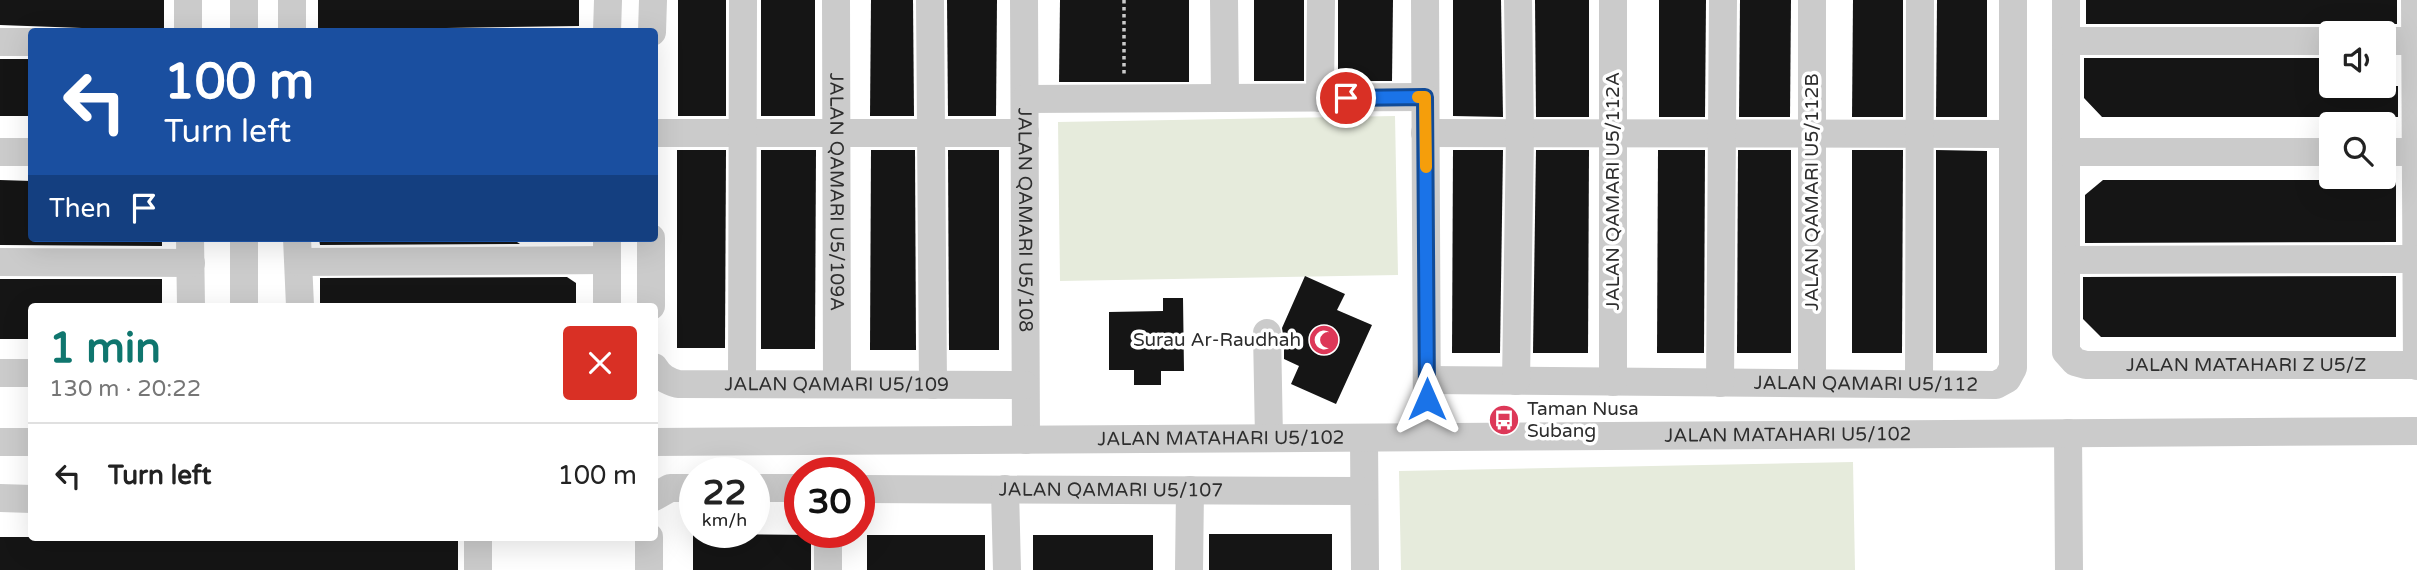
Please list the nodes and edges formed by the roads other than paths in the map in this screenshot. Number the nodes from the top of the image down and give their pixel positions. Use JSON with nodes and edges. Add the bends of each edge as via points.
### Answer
{"nodes":[{"id":1,"x":188,"y":0,"type":"edge"},
{"id":2,"x":244,"y":0,"type":"edge"},
{"id":3,"x":292,"y":0,"type":"edge"},
{"id":4,"x":608,"y":0,"type":"edge"},
{"id":5,"x":653,"y":0,"type":"edge"},
{"id":6,"x":743,"y":0,"type":"edge"},
{"id":7,"x":836,"y":0,"type":"edge"},
{"id":8,"x":930,"y":0,"type":"edge"},
{"id":9,"x":1024,"y":0,"type":"edge"},
{"id":10,"x":1224,"y":0,"type":"edge"},
{"id":11,"x":1321,"y":0,"type":"edge"},
{"id":12,"x":1425,"y":0,"type":"edge"},
{"id":13,"x":1518,"y":0,"type":"edge"},
{"id":14,"x":1613,"y":0,"type":"edge"},
{"id":15,"x":1723,"y":0,"type":"edge"},
{"id":16,"x":1812,"y":0,"type":"edge"},
{"id":17,"x":1920,"y":0,"type":"edge"},
{"id":18,"x":2013,"y":0,"type":"edge"},
{"id":19,"x":2067,"y":0,"type":"edge"},
{"id":20,"x":2415,"y":0,"type":"edge"},
{"id":21,"x":188,"y":28,"type":"edge"},
{"id":22,"x":244,"y":28,"type":"edge"},
{"id":23,"x":292,"y":28,"type":"edge"},
{"id":24,"x":607,"y":28,"type":"edge"},
{"id":25,"x":652,"y":28,"type":"edge"},
{"id":26,"x":2067,"y":41,"type":"junction"},
{"id":27,"x":2319,"y":41,"type":"edge"},
{"id":28,"x":2396,"y":41,"type":"edge"},
{"id":29,"x":2415,"y":41,"type":"junction"},
{"id":30,"x":0,"y":42,"type":"edge"},
{"id":31,"x":28,"y":42,"type":"edge"},
{"id":32,"x":1425,"y":97,"type":"junction"},
{"id":33,"x":1225,"y":98,"type":"junction"},
{"id":34,"x":1320,"y":98,"type":"junction"},
{"id":35,"x":1024,"y":99,"type":"junction"},
{"id":36,"x":658,"y":133,"type":"edge"},
{"id":37,"x":743,"y":133,"type":"junction"},
{"id":38,"x":837,"y":133,"type":"junction"},
{"id":39,"x":931,"y":133,"type":"junction"},
{"id":40,"x":1024,"y":133,"type":"junction"},
{"id":41,"x":1425,"y":133,"type":"junction"},
{"id":42,"x":1520,"y":134,"type":"junction"},
{"id":43,"x":1723,"y":134,"type":"junction"},
{"id":44,"x":2013,"y":134,"type":"junction"},
{"id":45,"x":1613,"y":135,"type":"junction"},
{"id":46,"x":1812,"y":135,"type":"junction"},
{"id":47,"x":1919,"y":135,"type":"junction"},
{"id":48,"x":0,"y":152,"type":"edge"},
{"id":49,"x":28,"y":152,"type":"edge"},
{"id":50,"x":2066,"y":152,"type":"junction"},
{"id":51,"x":2319,"y":152,"type":"edge"},
{"id":52,"x":2396,"y":152,"type":"edge"},
{"id":53,"x":2416,"y":152,"type":"edge"},
{"id":54,"x":244,"y":242,"type":"edge"},
{"id":55,"x":651,"y":242,"type":"edge"},
{"id":56,"x":607,"y":249,"type":"edge"},
{"id":57,"x":191,"y":250,"type":"edge"},
{"id":58,"x":298,"y":250,"type":"edge"},
{"id":59,"x":2415,"y":259,"type":"junction"},
{"id":60,"x":2066,"y":260,"type":"junction"},
{"id":61,"x":0,"y":262,"type":"edge"},
{"id":62,"x":191,"y":303,"type":"edge"},
{"id":63,"x":244,"y":303,"type":"edge"},
{"id":64,"x":300,"y":303,"type":"edge"},
{"id":65,"x":607,"y":303,"type":"edge"},
{"id":66,"x":651,"y":303,"type":"edge"},
{"id":67,"x":1267,"y":333,"type":"dead end"},
{"id":68,"x":2416,"y":365,"type":"edge"},
{"id":69,"x":0,"y":373,"type":"edge"},
{"id":70,"x":28,"y":373,"type":"edge"},
{"id":71,"x":658,"y":373,"type":"edge"},
{"id":72,"x":1427,"y":380,"type":"junction"},
{"id":73,"x":1516,"y":381,"type":"junction"},
{"id":74,"x":1613,"y":382,"type":"junction"},
{"id":75,"x":1720,"y":383,"type":"junction"},
{"id":76,"x":1812,"y":383,"type":"junction"},
{"id":77,"x":742,"y":384,"type":"junction"},
{"id":78,"x":837,"y":384,"type":"junction"},
{"id":79,"x":1919,"y":384,"type":"junction"},
{"id":80,"x":933,"y":385,"type":"junction"},
{"id":81,"x":1025,"y":385,"type":"junction"},
{"id":82,"x":2417,"y":432,"type":"edge"},
{"id":83,"x":2068,"y":433,"type":"junction"},
{"id":84,"x":1427,"y":437,"type":"junction"},
{"id":85,"x":1269,"y":438,"type":"junction"},
{"id":86,"x":1364,"y":438,"type":"junction"},
{"id":87,"x":1026,"y":440,"type":"junction"},
{"id":88,"x":0,"y":442,"type":"edge"},
{"id":89,"x":28,"y":442,"type":"edge"},
{"id":90,"x":658,"y":442,"type":"edge"},
{"id":91,"x":679,"y":488,"type":"edge"},
{"id":92,"x":875,"y":489,"type":"edge"},
{"id":93,"x":1005,"y":489,"type":"junction"},
{"id":94,"x":1189,"y":490,"type":"junction"},
{"id":95,"x":1364,"y":491,"type":"junction"},
{"id":96,"x":658,"y":495,"type":"edge"},
{"id":97,"x":0,"y":498,"type":"edge"},
{"id":98,"x":28,"y":499,"type":"edge"},
{"id":99,"x":478,"y":541,"type":"edge"},
{"id":100,"x":649,"y":541,"type":"edge"},
{"id":101,"x":828,"y":548,"type":"edge"},
{"id":102,"x":478,"y":570,"type":"edge"},
{"id":103,"x":649,"y":570,"type":"edge"},
{"id":104,"x":828,"y":570,"type":"edge"},
{"id":105,"x":1007,"y":570,"type":"edge"},
{"id":106,"x":1189,"y":570,"type":"edge"},
{"id":107,"x":1365,"y":570,"type":"edge"},
{"id":108,"x":2069,"y":570,"type":"edge"}],
"edges":[{"from":1,"to":21,"type":"street"},
{"from":2,"to":22,"type":"street"},
{"from":3,"to":23,"type":"street"},
{"from":4,"to":24,"type":"street"},
{"from":5,"to":25,"type":"street"},
{"from":6,"to":37,"type":"street"},
{"from":7,"to":38,"type":"street","name":"JALAN QAMARI U5/109A"},
{"from":8,"to":39,"type":"street"},
{"from":9,"to":35,"type":"street","name":"JALAN QAMARI U5/108"},
{"from":10,"to":33,"type":"street"},
{"from":11,"to":34,"type":"street"},
{"from":12,"to":32,"type":"street"},
{"from":13,"to":42,"type":"street"},
{"from":14,"to":45,"type":"street","name":"JALAN QAMARI U5/112A"},
{"from":15,"to":43,"type":"street"},
{"from":16,"to":46,"type":"street","name":"JALAN QAMARI U5/112B"},
{"from":17,"to":47,"type":"street"},
{"from":18,"to":44,"type":"street","name":"JALAN QAMARI U5/112"},
{"from":19,"to":26,"type":"street"},
{"from":20,"to":29,"type":"street"},
{"from":26,"to":27,"type":"street"},
{"from":26,"to":50,"type":"street"},
{"from":28,"to":29,"type":"street"},
{"from":29,"to":53,"type":"street"},
{"from":30,"to":31,"type":"street"},
{"from":32,"to":34,"type":"street"},
{"from":32,"to":41,"type":"street"},
{"from":33,"to":34,"type":"street"},
{"from":33,"to":35,"type":"street"},
{"from":35,"to":40,"type":"street","name":"JALAN QAMARI U5/108"},
{"from":36,"to":37,"type":"street"},
{"from":37,"to":38,"type":"street"},
{"from":37,"to":77,"type":"street"},
{"from":38,"to":39,"type":"street"},
{"from":38,"to":78,"type":"street","name":"JALAN QAMARI U5/109A"},
{"from":39,"to":40,"type":"street"},
{"from":39,"to":80,"type":"street"},
{"from":40,"to":81,"type":"street","name":"JALAN QAMARI U5/108"},
{"from":41,"to":42,"type":"street"},
{"from":41,"to":72,"type":"street"},
{"from":42,"to":45,"type":"street"},
{"from":42,"to":73,"type":"street"},
{"from":43,"to":45,"type":"street"},
{"from":43,"to":46,"type":"street"},
{"from":43,"to":75,"type":"street"},
{"from":44,"to":47,"type":"street"},
{"from":44,"to":79,"type":"street","name":"JALAN QAMARI U5/112","via":[[2013,368],[2007,379],[1996,385]]},
{"from":45,"to":74,"type":"street","name":"JALAN QAMARI U5/112A"},
{"from":46,"to":47,"type":"street"},
{"from":46,"to":76,"type":"street","name":"JALAN QAMARI U5/112B"},
{"from":47,"to":79,"type":"street"},
{"from":48,"to":49,"type":"street"},
{"from":50,"to":51,"type":"street"},
{"from":50,"to":60,"type":"street"},
{"from":52,"to":53,"type":"street"},
{"from":53,"to":59,"type":"street"},
{"from":54,"to":63,"type":"street"},
{"from":55,"to":66,"type":"street"},
{"from":56,"to":58,"type":"street"},
{"from":56,"to":65,"type":"street"},
{"from":57,"to":61,"type":"street"},
{"from":57,"to":62,"type":"street"},
{"from":58,"to":64,"type":"street"},
{"from":59,"to":60,"type":"street"},
{"from":59,"to":68,"type":"street"},
{"from":60,"to":68,"type":"street","name":"JALAN MATAHARI Z U5/Z","via":[[2066,352],[2075,362]]},
{"from":67,"to":85,"type":"street"},
{"from":69,"to":70,"type":"street"},
{"from":71,"to":77,"type":"street","name":"JALAN QAMARI U5/109","via":[[678,384]]},
{"from":72,"to":73,"type":"street","name":"JALAN QAMARI U5/112"},
{"from":72,"to":84,"type":"street"},
{"from":73,"to":74,"type":"street","name":"JALAN QAMARI U5/112"},
{"from":74,"to":75,"type":"street","name":"JALAN QAMARI U5/112"},
{"from":75,"to":76,"type":"street","name":"JALAN QAMARI U5/112"},
{"from":76,"to":79,"type":"street","name":"JALAN QAMARI U5/112"},
{"from":77,"to":78,"type":"street","name":"JALAN QAMARI U5/109"},
{"from":78,"to":80,"type":"street","name":"JALAN QAMARI U5/109"},
{"from":80,"to":81,"type":"street","name":"JALAN QAMARI U5/109"},
{"from":81,"to":87,"type":"street","name":"JALAN QAMARI U5/108"},
{"from":82,"to":83,"type":"street","name":"JALAN MATAHARI U5/102"},
{"from":83,"to":84,"type":"street","name":"JALAN MATAHARI U5/102"},
{"from":83,"to":108,"type":"street"},
{"from":84,"to":86,"type":"street","name":"JALAN MATAHARI U5/102"},
{"from":85,"to":86,"type":"street","name":"JALAN MATAHARI U5/102"},
{"from":85,"to":87,"type":"street","name":"JALAN MATAHARI U5/102"},
{"from":86,"to":95,"type":"street"},
{"from":87,"to":90,"type":"street","name":"JALAN MATAHARI U5/102"},
{"from":88,"to":89,"type":"street"},
{"from":91,"to":96,"type":"street"},
{"from":92,"to":93,"type":"street","name":"JALAN QAMARI U5/107"},
{"from":93,"to":94,"type":"street","name":"JALAN QAMARI U5/107"},
{"from":93,"to":105,"type":"street"},
{"from":94,"to":95,"type":"street","name":"JALAN QAMARI U5/107"},
{"from":94,"to":106,"type":"street"},
{"from":95,"to":107,"type":"street"},
{"from":97,"to":98,"type":"street"},
{"from":99,"to":102,"type":"street"},
{"from":100,"to":103,"type":"street"},
{"from":101,"to":104,"type":"street"}]}
